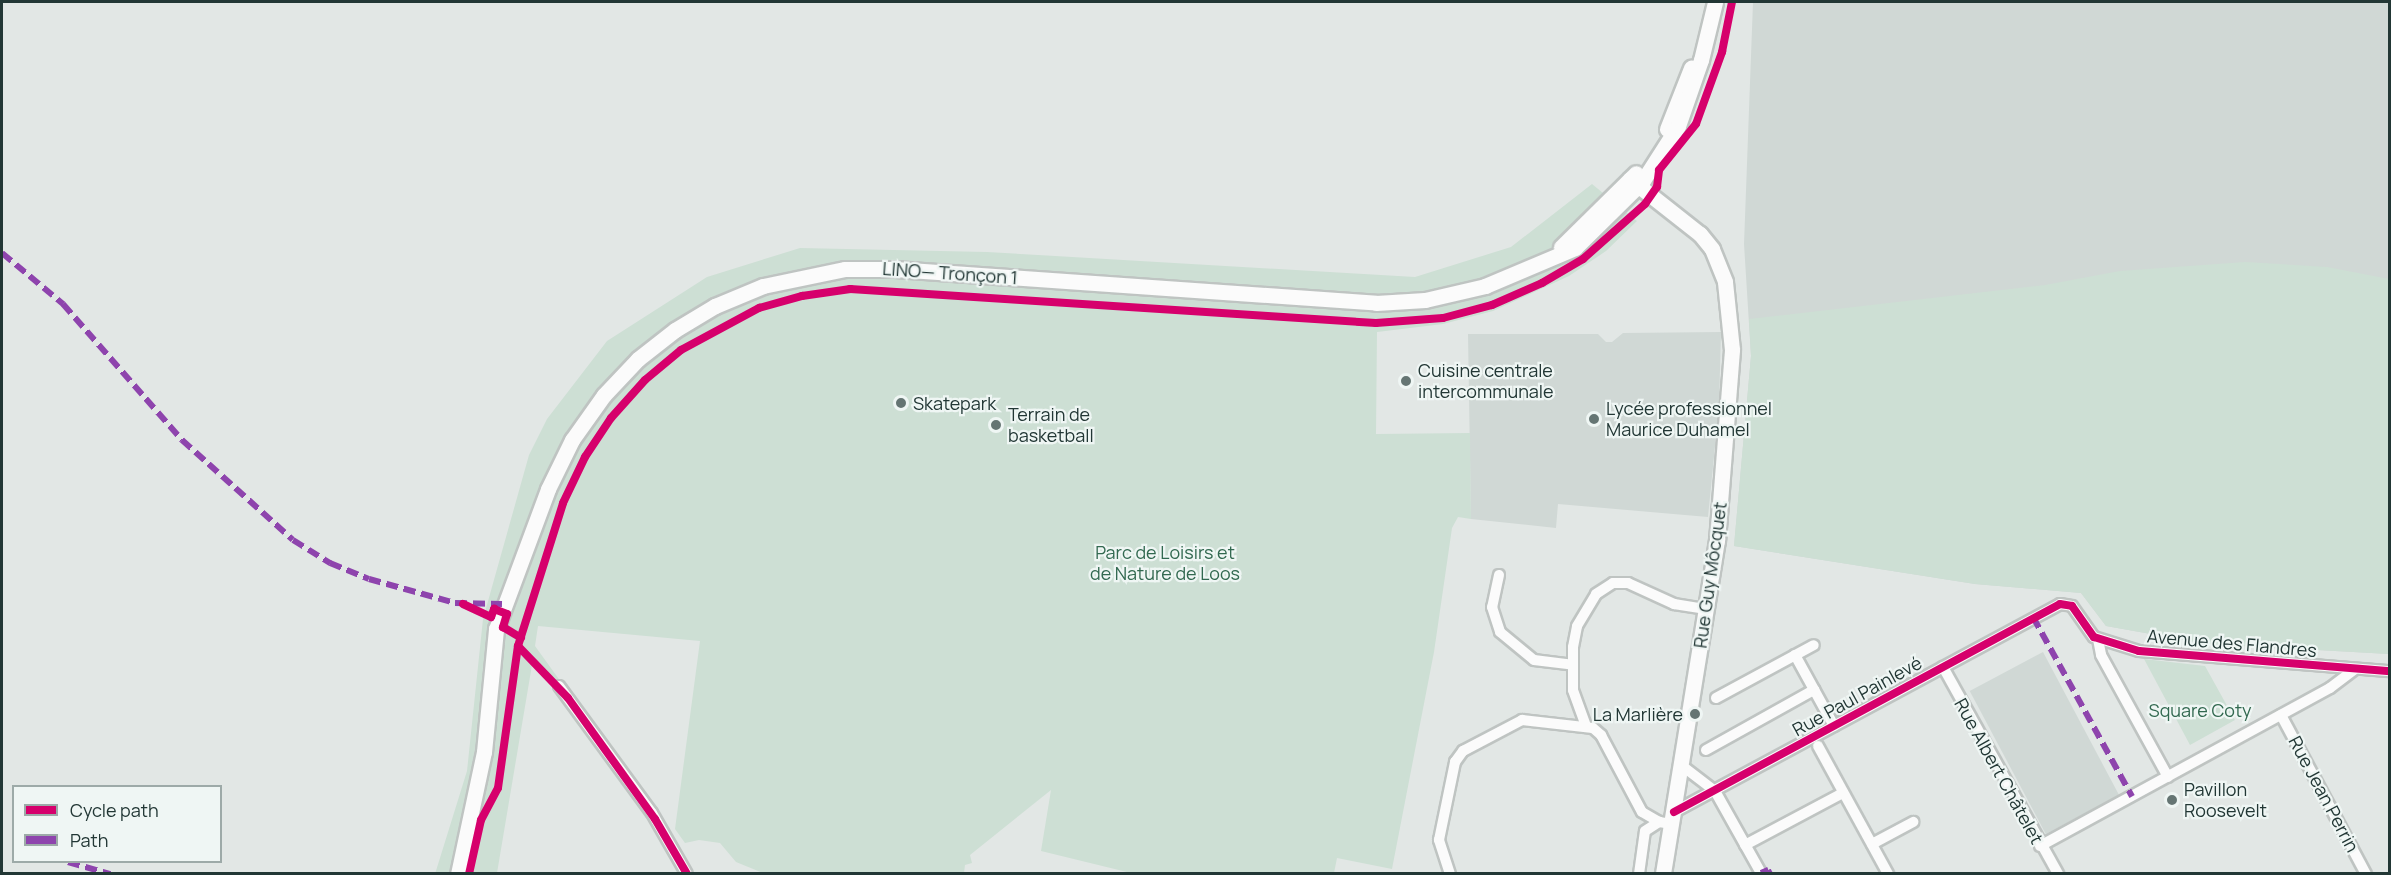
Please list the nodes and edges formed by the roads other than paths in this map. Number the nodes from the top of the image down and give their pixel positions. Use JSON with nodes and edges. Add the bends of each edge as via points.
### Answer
{"nodes":[{"id":1,"x":1709,"y":2,"type":"edge"},
{"id":2,"x":1715,"y":2,"type":"edge"},
{"id":3,"x":1630,"y":187,"type":"junction"},
{"id":4,"x":1499,"y":574,"type":"dead end"},
{"id":5,"x":1705,"y":609,"type":"junction"},
{"id":6,"x":2098,"y":639,"type":"junction"},
{"id":7,"x":1814,"y":645,"type":"dead end"},
{"id":8,"x":1795,"y":655,"type":"junction"},
{"id":9,"x":1572,"y":665,"type":"junction"},
{"id":10,"x":1943,"y":667,"type":"junction"},
{"id":11,"x":2355,"y":669,"type":"junction"},
{"id":12,"x":2390,"y":670,"type":"edge"},
{"id":13,"x":559,"y":686,"type":"dead end"},
{"id":14,"x":1814,"y":690,"type":"junction"},
{"id":15,"x":1716,"y":698,"type":"dead end"},
{"id":16,"x":2281,"y":715,"type":"junction"},
{"id":17,"x":1586,"y":726,"type":"junction"},
{"id":18,"x":1834,"y":726,"type":"junction"},
{"id":19,"x":1818,"y":746,"type":"dead end"},
{"id":20,"x":1706,"y":750,"type":"dead end"},
{"id":21,"x":1682,"y":765,"type":"junction"},
{"id":22,"x":2168,"y":777,"type":"junction"},
{"id":23,"x":1715,"y":791,"type":"junction"},
{"id":24,"x":1843,"y":793,"type":"junction"},
{"id":25,"x":1668,"y":819,"type":"junction"},
{"id":26,"x":1913,"y":822,"type":"dead end"},
{"id":27,"x":1872,"y":844,"type":"junction"},
{"id":28,"x":1745,"y":845,"type":"junction"},
{"id":29,"x":2040,"y":846,"type":"junction"},
{"id":30,"x":458,"y":873,"type":"edge"},
{"id":31,"x":687,"y":873,"type":"edge"},
{"id":32,"x":1450,"y":873,"type":"edge"},
{"id":33,"x":1639,"y":873,"type":"edge"},
{"id":34,"x":1663,"y":873,"type":"edge"},
{"id":35,"x":1761,"y":873,"type":"edge"},
{"id":36,"x":1888,"y":873,"type":"edge"},
{"id":37,"x":2058,"y":873,"type":"edge"},
{"id":38,"x":2366,"y":873,"type":"edge"}],
"edges":[{"from":1,"to":3,"type":"main road","via":[[1692,63],[1665,133]]},
{"from":2,"to":3,"type":"main road","via":[[1701,60],[1678,126]]},
{"from":3,"to":5,"type":"main road","name":"Rue Guy Môcquet","via":[[1704,238],[1723,275],[1732,381],[1718,529]]},
{"from":3,"to":30,"type":"main road","name":"LINO— Tronçon 1","via":[[1531,267],[1461,293],[1388,303],[884,268],[830,271],[778,282],[696,317],[648,350],[612,386],[584,422],[558,466],[496,629],[483,758]]},
{"from":4,"to":9,"type":"street","via":[[1492,607],[1500,632],[1534,660]]},
{"from":5,"to":9,"type":"street","via":[[1674,604],[1628,583],[1606,585],[1593,598],[1577,626]]},
{"from":5,"to":21,"type":"main road","name":"Rue Guy Môcquet"},
{"from":6,"to":10,"type":"street","name":"Rue Paul Painlevé","via":[[2072,606],[2055,606]]},
{"from":6,"to":11,"type":"street","name":"Avenue des Flandres","via":[[2156,653]]},
{"from":6,"to":22,"type":"street","via":[[2101,655]]},
{"from":7,"to":8,"type":"street"},
{"from":8,"to":14,"type":"street"},
{"from":8,"to":15,"type":"street"},
{"from":9,"to":17,"type":"street","via":[[1576,701]]},
{"from":10,"to":18,"type":"street","name":"Rue Paul Painlevé"},
{"from":10,"to":29,"type":"street","name":"Rue Albert Châtelet"},
{"from":11,"to":12,"type":"street","name":"Avenue des Flandres"},
{"from":11,"to":16,"type":"street","via":[[2340,683]]},
{"from":13,"to":31,"type":"street","via":[[655,819]]},
{"from":14,"to":18,"type":"street"},
{"from":14,"to":20,"type":"street"},
{"from":16,"to":22,"type":"street"},
{"from":16,"to":38,"type":"street","name":"Rue Jean Perrin"},
{"from":17,"to":25,"type":"street","via":[[1601,735],[1642,812]]},
{"from":17,"to":32,"type":"street","via":[[1522,720],[1458,757],[1439,840]]},
{"from":18,"to":23,"type":"street","name":"Rue Paul Painlevé"},
{"from":19,"to":24,"type":"street"},
{"from":21,"to":23,"type":"street"},
{"from":21,"to":25,"type":"main road","name":"Rue Guy Môcquet"},
{"from":22,"to":29,"type":"street"},
{"from":23,"to":25,"type":"street","name":"Rue Paul Painlevé"},
{"from":23,"to":28,"type":"street"},
{"from":24,"to":27,"type":"street"},
{"from":24,"to":28,"type":"street"},
{"from":25,"to":33,"type":"street","via":[[1645,831]]},
{"from":25,"to":34,"type":"main road","name":"Rue Guy Môcquet"},
{"from":26,"to":27,"type":"street"},
{"from":27,"to":36,"type":"street"},
{"from":28,"to":35,"type":"street"},
{"from":29,"to":37,"type":"street","name":"Rue Albert Châtelet"}]}
